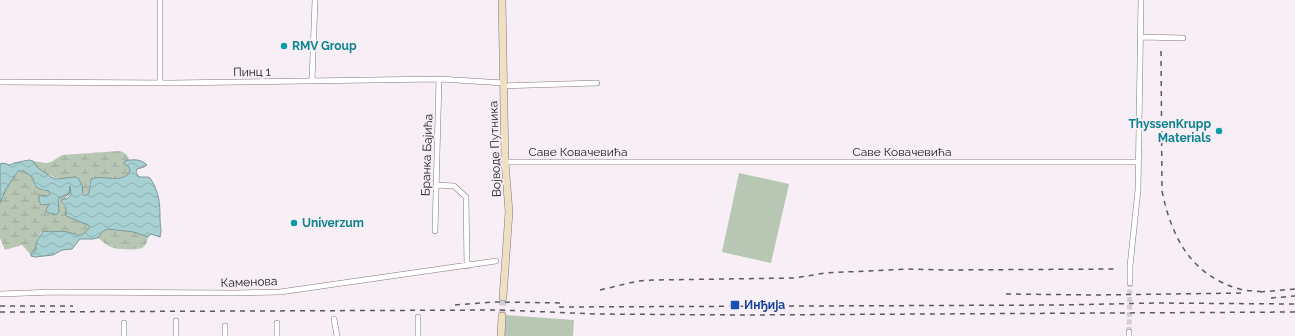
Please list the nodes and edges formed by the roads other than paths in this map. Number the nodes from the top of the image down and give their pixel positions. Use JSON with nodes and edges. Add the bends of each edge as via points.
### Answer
{"nodes":[{"id":1,"x":160,"y":0,"type":"edge"},
{"id":2,"x":315,"y":0,"type":"edge"},
{"id":3,"x":502,"y":0,"type":"edge"},
{"id":4,"x":1141,"y":0,"type":"edge"},
{"id":5,"x":1141,"y":37,"type":"junction"},
{"id":6,"x":1183,"y":38,"type":"dead end"},
{"id":7,"x":439,"y":79,"type":"junction"},
{"id":8,"x":312,"y":81,"type":"junction"},
{"id":9,"x":0,"y":82,"type":"edge"},
{"id":10,"x":160,"y":83,"type":"junction"},
{"id":11,"x":597,"y":83,"type":"dead end"},
{"id":12,"x":504,"y":85,"type":"junction"},
{"id":13,"x":505,"y":162,"type":"junction"},
{"id":14,"x":1138,"y":162,"type":"junction"},
{"id":15,"x":436,"y":185,"type":"junction"},
{"id":16,"x":435,"y":230,"type":"dead end"},
{"id":17,"x":496,"y":261,"type":"dead end"},
{"id":18,"x":467,"y":266,"type":"junction"},
{"id":19,"x":1130,"y":283,"type":"tunnel mouth"},
{"id":20,"x":0,"y":294,"type":"edge"},
{"id":21,"x":503,"y":297,"type":"tunnel mouth"},
{"id":22,"x":502,"y":316,"type":"tunnel mouth"},
{"id":23,"x":418,"y":317,"type":"dead end"},
{"id":24,"x":334,"y":319,"type":"dead end"},
{"id":25,"x":176,"y":321,"type":"dead end"},
{"id":26,"x":124,"y":323,"type":"dead end"},
{"id":27,"x":277,"y":323,"type":"dead end"},
{"id":28,"x":225,"y":326,"type":"dead end"},
{"id":29,"x":124,"y":336,"type":"edge"},
{"id":30,"x":176,"y":336,"type":"edge"},
{"id":31,"x":225,"y":336,"type":"edge"},
{"id":32,"x":277,"y":336,"type":"edge"},
{"id":33,"x":337,"y":336,"type":"edge"},
{"id":34,"x":418,"y":336,"type":"edge"},
{"id":35,"x":501,"y":336,"type":"edge"}],
"edges":[{"from":1,"to":10,"type":"street"},
{"from":2,"to":8,"type":"street"},
{"from":3,"to":12,"type":"main road","name":"Војводе Путника"},
{"from":4,"to":5,"type":"street"},
{"from":5,"to":6,"type":"street"},
{"from":5,"to":14,"type":"street"},
{"from":7,"to":8,"type":"street","name":"Пинц 1"},
{"from":7,"to":12,"type":"street","name":"Пинц 1"},
{"from":7,"to":15,"type":"street","name":"Бранка Бајића"},
{"from":8,"to":10,"type":"street","name":"Пинц 1"},
{"from":9,"to":10,"type":"street","name":"Пинц 1"},
{"from":11,"to":12,"type":"street","name":"Пинц 1"},
{"from":12,"to":13,"type":"main road","name":"Војводе Путника"},
{"from":13,"to":14,"type":"street","name":"Саве Ковачевића"},
{"from":13,"to":21,"type":"main road","name":"Војводе Путника","via":[[508,212]]},
{"from":14,"to":19,"type":"street"},
{"from":15,"to":16,"type":"street","name":"Бранка Бајића"},
{"from":15,"to":18,"type":"street","via":[[454,186],[466,197]]},
{"from":17,"to":18,"type":"street","name":"Каменова"},
{"from":18,"to":20,"type":"street","name":"Каменова","via":[[280,292]]},
{"from":22,"to":35,"type":"main road"},
{"from":23,"to":34,"type":"street"},
{"from":24,"to":33,"type":"street"},
{"from":25,"to":30,"type":"street"},
{"from":26,"to":29,"type":"street"},
{"from":27,"to":32,"type":"street"},
{"from":28,"to":31,"type":"street"}]}
